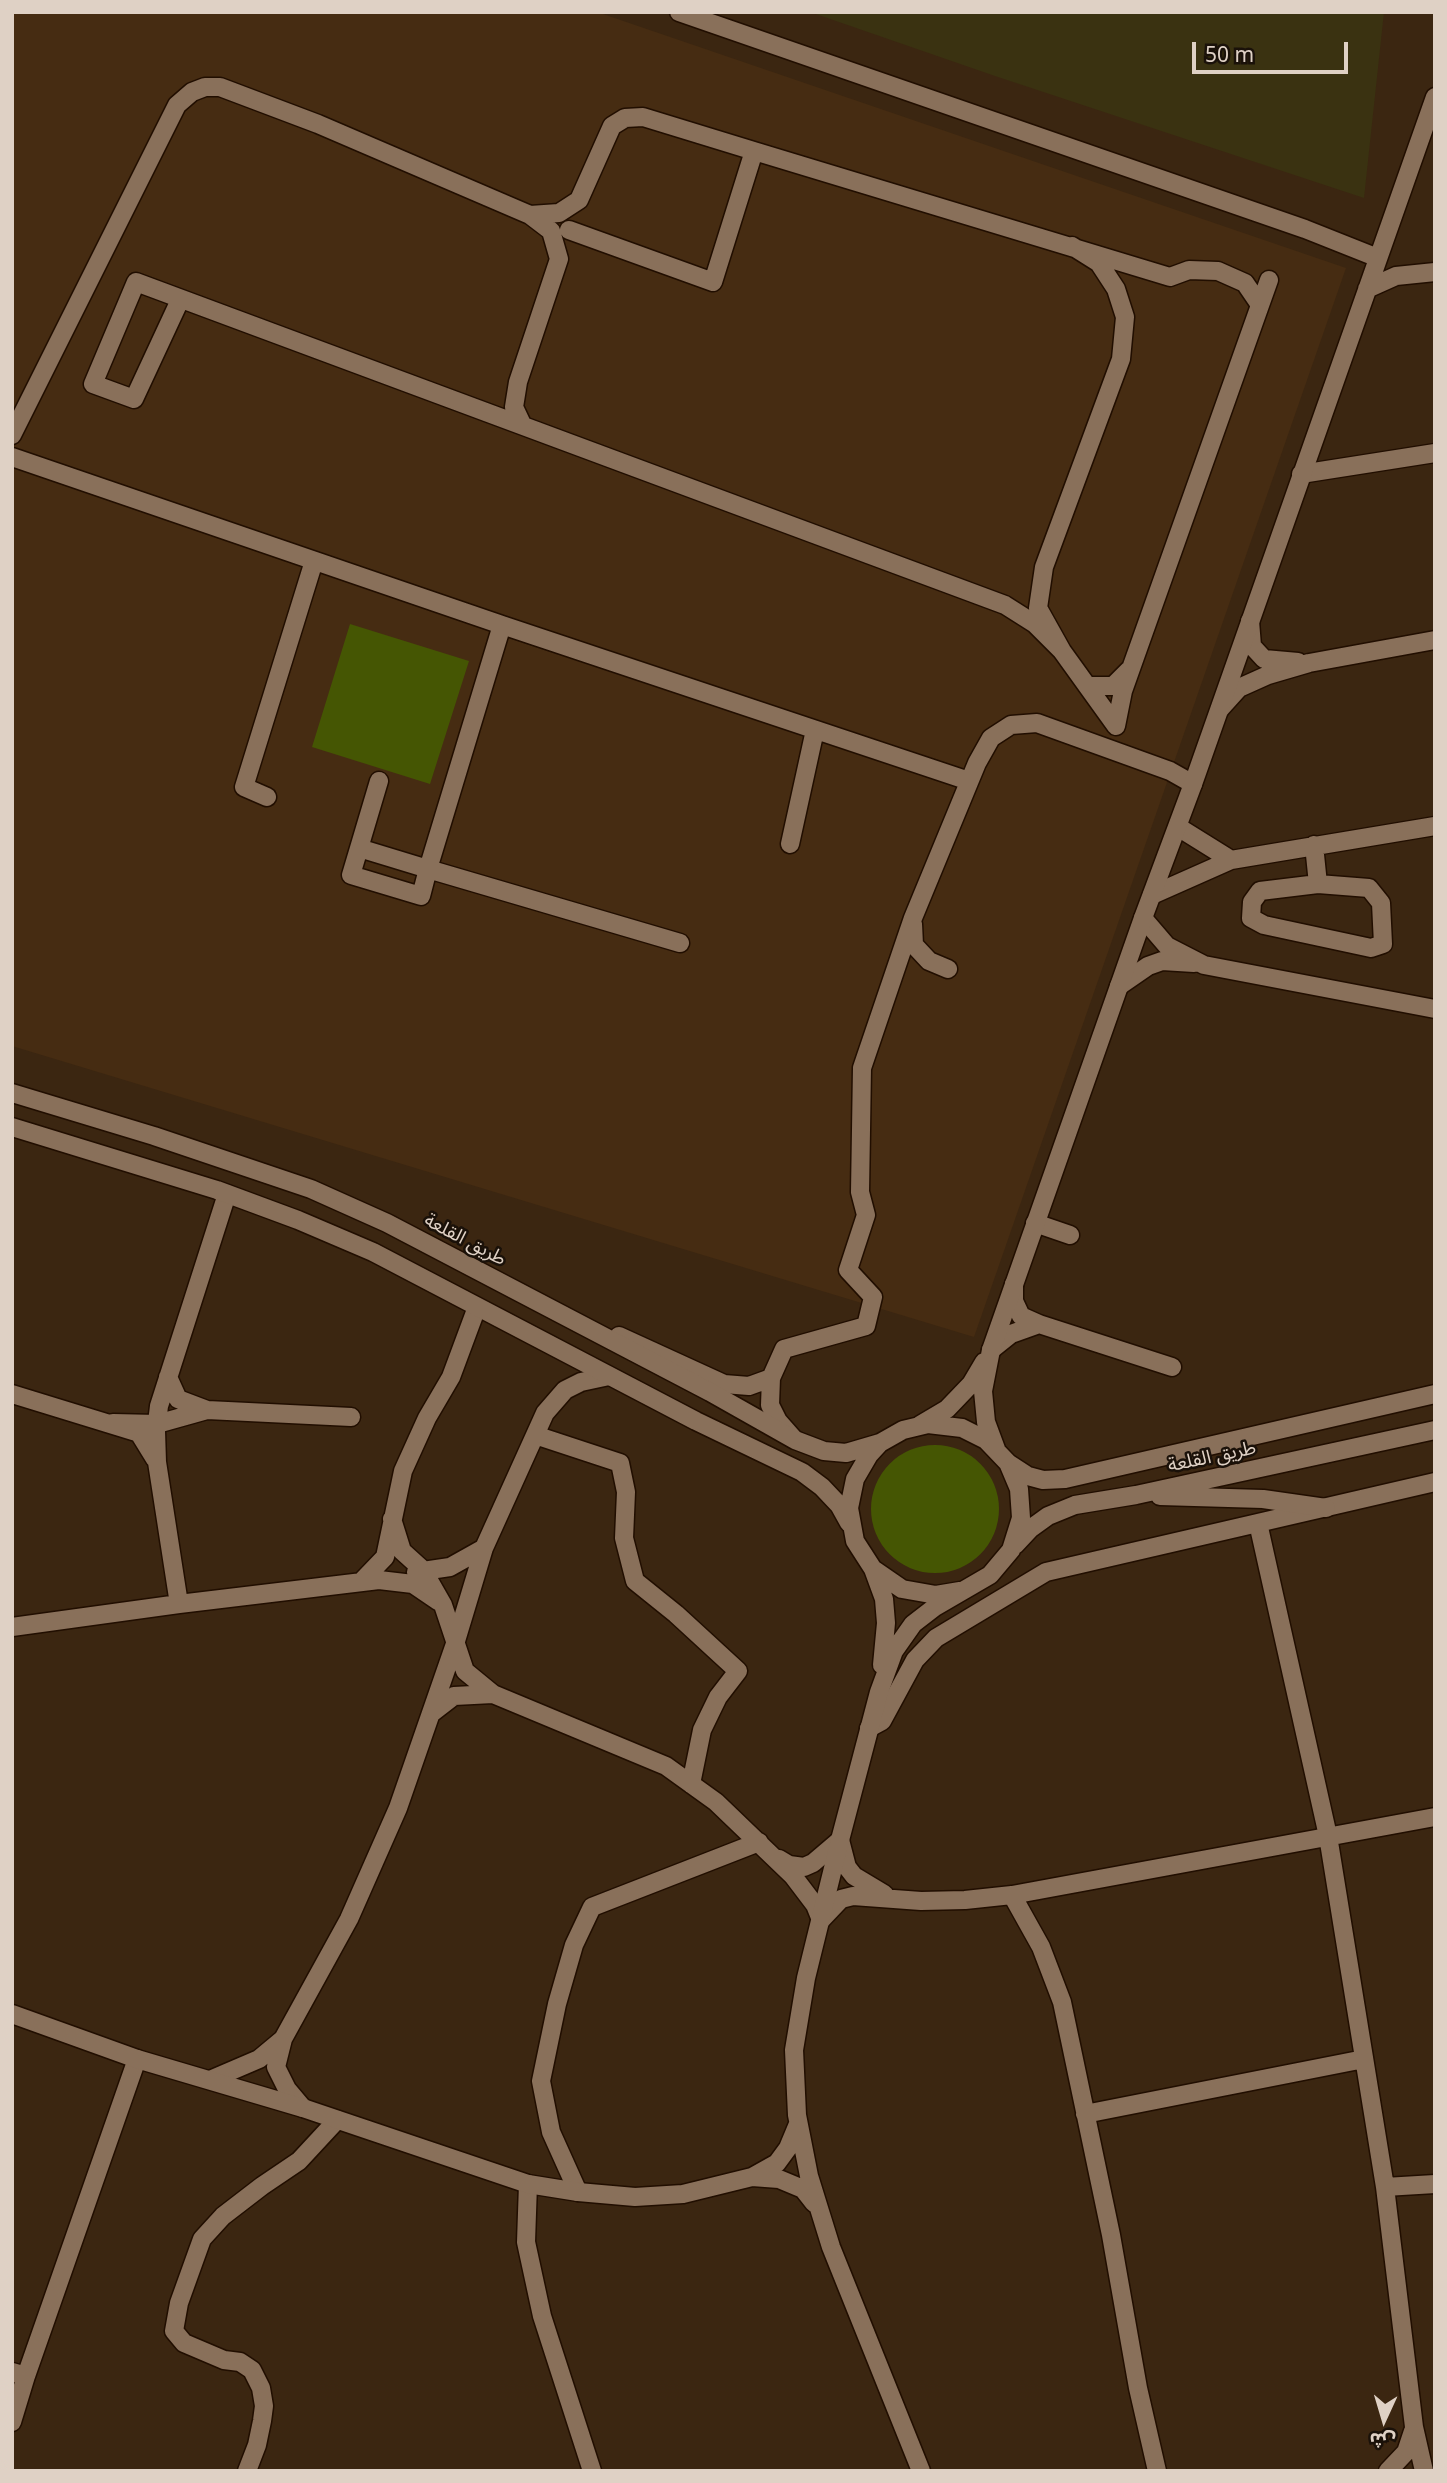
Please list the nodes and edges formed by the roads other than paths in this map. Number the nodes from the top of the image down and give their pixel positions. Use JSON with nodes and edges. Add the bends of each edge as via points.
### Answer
{"nodes":[{"id":1,"x":679,"y":12,"type":"edge"},
{"id":2,"x":1435,"y":97,"type":"edge"},
{"id":3,"x":754,"y":151,"type":"junction"},
{"id":4,"x":579,"y":200,"type":"junction"},
{"id":5,"x":530,"y":215,"type":"junction"},
{"id":6,"x":569,"y":230,"type":"junction"},
{"id":7,"x":1072,"y":246,"type":"junction"},
{"id":8,"x":1380,"y":254,"type":"junction"},
{"id":9,"x":559,"y":259,"type":"junction"},
{"id":10,"x":1435,"y":272,"type":"edge"},
{"id":11,"x":1413,"y":274,"type":"junction"},
{"id":12,"x":1269,"y":279,"type":"dead end"},
{"id":13,"x":1367,"y":289,"type":"junction"},
{"id":14,"x":180,"y":300,"type":"junction"},
{"id":15,"x":1260,"y":305,"type":"junction"},
{"id":16,"x":522,"y":424,"type":"junction"},
{"id":17,"x":12,"y":435,"type":"edge"},
{"id":18,"x":1435,"y":453,"type":"edge"},
{"id":19,"x":12,"y":457,"type":"edge"},
{"id":20,"x":1301,"y":474,"type":"junction"},
{"id":21,"x":314,"y":561,"type":"junction"},
{"id":22,"x":1250,"y":620,"type":"junction"},
{"id":23,"x":502,"y":625,"type":"junction"},
{"id":24,"x":1435,"y":640,"type":"edge"},
{"id":25,"x":1062,"y":651,"type":"junction"},
{"id":26,"x":1309,"y":663,"type":"junction"},
{"id":27,"x":1133,"y":665,"type":"junction"},
{"id":28,"x":1087,"y":687,"type":"junction"},
{"id":29,"x":1217,"y":712,"type":"junction"},
{"id":30,"x":1116,"y":726,"type":"junction"},
{"id":31,"x":815,"y":730,"type":"junction"},
{"id":32,"x":1105,"y":747,"type":"junction"},
{"id":33,"x":1138,"y":759,"type":"junction"},
{"id":34,"x":379,"y":781,"type":"dead end"},
{"id":35,"x":969,"y":781,"type":"junction"},
{"id":36,"x":1193,"y":784,"type":"junction"},
{"id":37,"x":267,"y":797,"type":"dead end"},
{"id":38,"x":1435,"y":826,"type":"edge"},
{"id":39,"x":1178,"y":827,"type":"junction"},
{"id":40,"x":790,"y":844,"type":"dead end"},
{"id":41,"x":1314,"y":845,"type":"junction"},
{"id":42,"x":359,"y":848,"type":"junction"},
{"id":43,"x":1231,"y":860,"type":"junction"},
{"id":44,"x":428,"y":869,"type":"junction"},
{"id":45,"x":1318,"y":884,"type":"junction"},
{"id":46,"x":1152,"y":895,"type":"junction"},
{"id":47,"x":913,"y":918,"type":"junction"},
{"id":48,"x":1143,"y":918,"type":"junction"},
{"id":49,"x":680,"y":943,"type":"dead end"},
{"id":50,"x":1204,"y":965,"type":"junction"},
{"id":51,"x":948,"y":970,"type":"dead end"},
{"id":52,"x":1119,"y":986,"type":"junction"},
{"id":53,"x":1435,"y":1009,"type":"edge"},
{"id":54,"x":12,"y":1093,"type":"edge"},
{"id":55,"x":12,"y":1127,"type":"edge"},
{"id":56,"x":227,"y":1194,"type":"junction"},
{"id":57,"x":1035,"y":1223,"type":"junction"},
{"id":58,"x":1070,"y":1235,"type":"dead end"},
{"id":59,"x":479,"y":1272,"type":"junction"},
{"id":60,"x":1014,"y":1284,"type":"junction"},
{"id":61,"x":477,"y":1307,"type":"junction"},
{"id":62,"x":1039,"y":1324,"type":"junction"},
{"id":63,"x":991,"y":1350,"type":"junction"},
{"id":64,"x":1172,"y":1367,"type":"dead end"},
{"id":65,"x":609,"y":1376,"type":"junction"},
{"id":66,"x":168,"y":1377,"type":"junction"},
{"id":67,"x":771,"y":1378,"type":"junction"},
{"id":68,"x":12,"y":1394,"type":"edge"},
{"id":69,"x":1435,"y":1394,"type":"edge"},
{"id":70,"x":207,"y":1410,"type":"junction"},
{"id":71,"x":351,"y":1417,"type":"dead end"},
{"id":72,"x":113,"y":1423,"type":"junction"},
{"id":73,"x":157,"y":1424,"type":"junction"},
{"id":74,"x":918,"y":1426,"type":"junction"},
{"id":75,"x":1435,"y":1430,"type":"edge"},
{"id":76,"x":535,"y":1435,"type":"junction"},
{"id":77,"x":795,"y":1440,"type":"junction"},
{"id":78,"x":880,"y":1443,"type":"junction"},
{"id":79,"x":1003,"y":1458,"type":"junction"},
{"id":80,"x":157,"y":1462,"type":"junction"},
{"id":81,"x":1435,"y":1482,"type":"edge"},
{"id":82,"x":1136,"y":1495,"type":"junction"},
{"id":83,"x":1326,"y":1508,"type":"junction"},
{"id":84,"x":392,"y":1519,"type":"junction"},
{"id":85,"x":1258,"y":1523,"type":"junction"},
{"id":86,"x":852,"y":1528,"type":"junction"},
{"id":87,"x":484,"y":1548,"type":"junction"},
{"id":88,"x":1011,"y":1550,"type":"junction"},
{"id":89,"x":873,"y":1569,"type":"junction"},
{"id":90,"x":423,"y":1570,"type":"junction"},
{"id":91,"x":370,"y":1581,"type":"junction"},
{"id":92,"x":960,"y":1591,"type":"junction"},
{"id":93,"x":179,"y":1604,"type":"junction"},
{"id":94,"x":443,"y":1605,"type":"junction"},
{"id":95,"x":12,"y":1627,"type":"edge"},
{"id":96,"x":456,"y":1641,"type":"junction"},
{"id":97,"x":879,"y":1692,"type":"junction"},
{"id":98,"x":493,"y":1694,"type":"junction"},
{"id":99,"x":432,"y":1713,"type":"junction"},
{"id":100,"x":869,"y":1728,"type":"junction"},
{"id":101,"x":691,"y":1784,"type":"junction"},
{"id":102,"x":1435,"y":1817,"type":"edge"},
{"id":103,"x":1328,"y":1836,"type":"junction"},
{"id":104,"x":840,"y":1840,"type":"junction"},
{"id":105,"x":765,"y":1848,"type":"junction"},
{"id":106,"x":1013,"y":1895,"type":"junction"},
{"id":107,"x":894,"y":1899,"type":"junction"},
{"id":108,"x":821,"y":1920,"type":"junction"},
{"id":109,"x":12,"y":2014,"type":"edge"},
{"id":110,"x":283,"y":2039,"type":"junction"},
{"id":111,"x":137,"y":2059,"type":"junction"},
{"id":112,"x":1364,"y":2059,"type":"junction"},
{"id":113,"x":211,"y":2080,"type":"junction"},
{"id":114,"x":303,"y":2108,"type":"junction"},
{"id":115,"x":1086,"y":2114,"type":"junction"},
{"id":116,"x":337,"y":2120,"type":"junction"},
{"id":117,"x":798,"y":2124,"type":"junction"},
{"id":118,"x":752,"y":2177,"type":"junction"},
{"id":119,"x":528,"y":2184,"type":"junction"},
{"id":120,"x":1435,"y":2184,"type":"edge"},
{"id":121,"x":1385,"y":2187,"type":"junction"},
{"id":122,"x":578,"y":2192,"type":"junction"},
{"id":123,"x":819,"y":2208,"type":"junction"},
{"id":124,"x":19,"y":2374,"type":"edge"},
{"id":125,"x":12,"y":2422,"type":"edge"},
{"id":126,"x":1414,"y":2427,"type":"junction"},
{"id":127,"x":247,"y":2471,"type":"edge"},
{"id":128,"x":592,"y":2471,"type":"edge"},
{"id":129,"x":921,"y":2471,"type":"edge"},
{"id":130,"x":1157,"y":2471,"type":"edge"},
{"id":131,"x":1388,"y":2471,"type":"edge"},
{"id":132,"x":1424,"y":2471,"type":"edge"}],
"edges":[{"from":1,"to":8,"type":"street"},
{"from":2,"to":8,"type":"street"},
{"from":3,"to":4,"type":"street","via":[[643,117],[625,118],[612,126]]},
{"from":3,"to":6,"type":"street","via":[[713,282]]},
{"from":3,"to":7,"type":"street"},
{"from":4,"to":5,"type":"street","via":[[559,213]]},
{"from":4,"to":6,"type":"street"},
{"from":5,"to":9,"type":"street","via":[[551,231]]},
{"from":5,"to":17,"type":"street","via":[[318,124],[219,88],[192,92],[177,106]]},
{"from":6,"to":9,"type":"street"},
{"from":7,"to":15,"type":"street","via":[[1170,277],[1189,271],[1219,271],[1245,283]]},
{"from":7,"to":25,"type":"street","via":[[1099,263],[1116,289],[1125,317],[1121,359],[1044,566],[1038,608]]},
{"from":8,"to":11,"type":"street"},
{"from":8,"to":13,"type":"street"},
{"from":9,"to":16,"type":"street","via":[[518,383],[514,407]]},
{"from":10,"to":11,"type":"street"},
{"from":11,"to":13,"type":"street"},
{"from":12,"to":15,"type":"street"},
{"from":13,"to":20,"type":"street"},
{"from":14,"to":14,"type":"street","via":[[134,399],[93,384],[136,282]]},
{"from":14,"to":16,"type":"street"},
{"from":15,"to":27,"type":"street"},
{"from":16,"to":25,"type":"street","via":[[1005,605],[1035,624]]},
{"from":18,"to":20,"type":"street"},
{"from":19,"to":21,"type":"street"},
{"from":20,"to":22,"type":"street"},
{"from":21,"to":23,"type":"street"},
{"from":21,"to":37,"type":"street","via":[[244,788]]},
{"from":22,"to":26,"type":"street","via":[[1252,646],[1264,659]]},
{"from":22,"to":29,"type":"street"},
{"from":23,"to":31,"type":"street"},
{"from":23,"to":44,"type":"street"},
{"from":24,"to":26,"type":"street"},
{"from":25,"to":28,"type":"street"},
{"from":26,"to":29,"type":"street","via":[[1239,688]]},
{"from":27,"to":28,"type":"street","via":[[1114,686]]},
{"from":27,"to":30,"type":"street"},
{"from":28,"to":30,"type":"street"},
{"from":29,"to":36,"type":"street"},
{"from":30,"to":32,"type":"street","via":[[1114,741]]},
{"from":30,"to":33,"type":"street"},
{"from":31,"to":35,"type":"street"},
{"from":31,"to":40,"type":"street"},
{"from":32,"to":33,"type":"street"},
{"from":32,"to":35,"type":"street","via":[[1037,723],[1011,725],[991,738]]},
{"from":33,"to":36,"type":"street"},
{"from":34,"to":42,"type":"street"},
{"from":35,"to":47,"type":"street"},
{"from":36,"to":39,"type":"street"},
{"from":38,"to":41,"type":"street"},
{"from":39,"to":43,"type":"street"},
{"from":39,"to":46,"type":"street"},
{"from":41,"to":43,"type":"street"},
{"from":41,"to":45,"type":"street"},
{"from":42,"to":44,"type":"street"},
{"from":42,"to":44,"type":"street","via":[[352,875],[421,896]]},
{"from":43,"to":46,"type":"street"},
{"from":44,"to":49,"type":"street"},
{"from":45,"to":45,"type":"street","via":[[1369,888],[1381,903],[1383,943],[1371,948],[1264,925],[1251,918],[1252,902],[1260,891]]},
{"from":46,"to":48,"type":"street"},
{"from":47,"to":51,"type":"street","via":[[914,946],[929,961]]},
{"from":47,"to":67,"type":"street","via":[[863,1068],[860,1192],[866,1215],[848,1270],[873,1297],[866,1326],[785,1349]]},
{"from":48,"to":50,"type":"street","via":[[1167,946]]},
{"from":48,"to":52,"type":"street"},
{"from":50,"to":52,"type":"street","via":[[1162,961]]},
{"from":50,"to":53,"type":"street"},
{"from":52,"to":57,"type":"street"},
{"from":54,"to":59,"type":"street","name":"طريق القلعة","via":[[311,1189]]},
{"from":55,"to":56,"type":"street"},
{"from":56,"to":61,"type":"street","via":[[373,1252]]},
{"from":56,"to":66,"type":"street"},
{"from":57,"to":58,"type":"street"},
{"from":57,"to":60,"type":"street"},
{"from":59,"to":67,"type":"street","via":[[724,1384],[749,1385]]},
{"from":59,"to":77,"type":"street","name":"طريق القلعة"},
{"from":60,"to":62,"type":"street","via":[[1014,1301],[1021,1316]]},
{"from":60,"to":63,"type":"street"},
{"from":61,"to":65,"type":"street"},
{"from":61,"to":84,"type":"street","via":[[451,1377],[403,1471]]},
{"from":62,"to":63,"type":"street","via":[[1011,1334]]},
{"from":62,"to":64,"type":"street"},
{"from":63,"to":74,"type":"street","via":[[971,1384],[947,1409]]},
{"from":63,"to":79,"type":"street","via":[[983,1391],[986,1422]]},
{"from":65,"to":76,"type":"street","via":[[565,1390],[545,1413]]},
{"from":65,"to":86,"type":"street","via":[[802,1472],[839,1505]]},
{"from":66,"to":70,"type":"street","via":[[178,1399]]},
{"from":66,"to":73,"type":"street"},
{"from":67,"to":77,"type":"street","via":[[769,1405]]},
{"from":68,"to":72,"type":"street"},
{"from":69,"to":79,"type":"street","name":"طريق القلعة","via":[[1065,1479],[1028,1476]]},
{"from":70,"to":71,"type":"street"},
{"from":70,"to":73,"type":"street"},
{"from":72,"to":73,"type":"street"},
{"from":72,"to":80,"type":"street","via":[[139,1433]]},
{"from":73,"to":80,"type":"street"},
{"from":74,"to":78,"type":"street"},
{"from":74,"to":79,"type":"street","via":[[962,1428],[986,1440]]},
{"from":75,"to":82,"type":"street","name":"طريق القلعة"},
{"from":76,"to":87,"type":"street"},
{"from":76,"to":101,"type":"street","via":[[620,1463],[626,1492],[624,1538],[635,1581],[738,1671],[718,1697],[702,1730]]},
{"from":77,"to":78,"type":"street","name":"طريق القلعة","via":[[846,1453]]},
{"from":78,"to":86,"type":"street","via":[[855,1479],[849,1508]]},
{"from":79,"to":88,"type":"street","via":[[1018,1489],[1021,1518]]},
{"from":80,"to":93,"type":"street"},
{"from":81,"to":83,"type":"street"},
{"from":82,"to":83,"type":"street","via":[[1263,1499]]},
{"from":82,"to":88,"type":"street","name":"طريق القلعة","via":[[1075,1505],[1048,1516]]},
{"from":83,"to":85,"type":"street"},
{"from":84,"to":90,"type":"street","via":[[402,1550]]},
{"from":84,"to":91,"type":"street","via":[[385,1557]]},
{"from":85,"to":100,"type":"street","via":[[1045,1572],[936,1638],[915,1660],[882,1721]]},
{"from":85,"to":103,"type":"street"},
{"from":86,"to":89,"type":"street"},
{"from":87,"to":90,"type":"street","via":[[450,1567]]},
{"from":87,"to":96,"type":"street"},
{"from":88,"to":92,"type":"street","via":[[990,1576]]},
{"from":89,"to":92,"type":"street","via":[[902,1588],[936,1595]]},
{"from":89,"to":97,"type":"street","via":[[884,1599],[886,1623]]},
{"from":90,"to":91,"type":"street"},
{"from":90,"to":94,"type":"street"},
{"from":91,"to":93,"type":"street"},
{"from":91,"to":94,"type":"street","via":[[413,1584]]},
{"from":92,"to":97,"type":"street","via":[[913,1624],[894,1651]]},
{"from":93,"to":95,"type":"street"},
{"from":94,"to":96,"type":"street"},
{"from":96,"to":98,"type":"street","via":[[465,1671]]},
{"from":96,"to":99,"type":"street"},
{"from":97,"to":100,"type":"street"},
{"from":98,"to":99,"type":"street","via":[[454,1696]]},
{"from":98,"to":101,"type":"street","via":[[666,1766]]},
{"from":99,"to":110,"type":"street","via":[[398,1808],[349,1919]]},
{"from":100,"to":104,"type":"street"},
{"from":101,"to":105,"type":"street"},
{"from":102,"to":103,"type":"street"},
{"from":103,"to":106,"type":"street"},
{"from":103,"to":112,"type":"street"},
{"from":104,"to":105,"type":"street","via":[[804,1867],[789,1865]]},
{"from":104,"to":107,"type":"street","via":[[854,1876]]},
{"from":104,"to":108,"type":"street"},
{"from":105,"to":108,"type":"street","via":[[806,1891]]},
{"from":105,"to":122,"type":"street","via":[[592,1908],[557,2004],[541,2081],[551,2132]]},
{"from":106,"to":107,"type":"street"},
{"from":106,"to":115,"type":"street","via":[[1041,1947],[1062,2002]]},
{"from":107,"to":108,"type":"street","via":[[841,1899]]},
{"from":108,"to":117,"type":"street","via":[[794,2050]]},
{"from":109,"to":111,"type":"street"},
{"from":110,"to":113,"type":"street","via":[[259,2059]]},
{"from":110,"to":114,"type":"street","via":[[276,2067]]},
{"from":111,"to":113,"type":"street"},
{"from":111,"to":124,"type":"street"},
{"from":112,"to":115,"type":"street"},
{"from":112,"to":121,"type":"street"},
{"from":113,"to":114,"type":"street"},
{"from":114,"to":116,"type":"street"},
{"from":115,"to":130,"type":"street"},
{"from":116,"to":119,"type":"street"},
{"from":116,"to":127,"type":"street","via":[[299,2161],[223,2216],[202,2239],[179,2303],[174,2331],[184,2343],[224,2361],[240,2362],[252,2370],[261,2388],[262,2421]]},
{"from":117,"to":118,"type":"street","via":[[777,2163]]},
{"from":117,"to":123,"type":"street"},
{"from":118,"to":122,"type":"street","via":[[683,2194],[635,2197]]},
{"from":118,"to":123,"type":"street","via":[[779,2179],[803,2189]]},
{"from":119,"to":122,"type":"street"},
{"from":119,"to":128,"type":"street","via":[[526,2242],[542,2316]]},
{"from":120,"to":121,"type":"street"},
{"from":121,"to":126,"type":"street"},
{"from":123,"to":129,"type":"street"},
{"from":124,"to":125,"type":"street"},
{"from":126,"to":131,"type":"street","via":[[1406,2452]]},
{"from":126,"to":132,"type":"street"}]}
